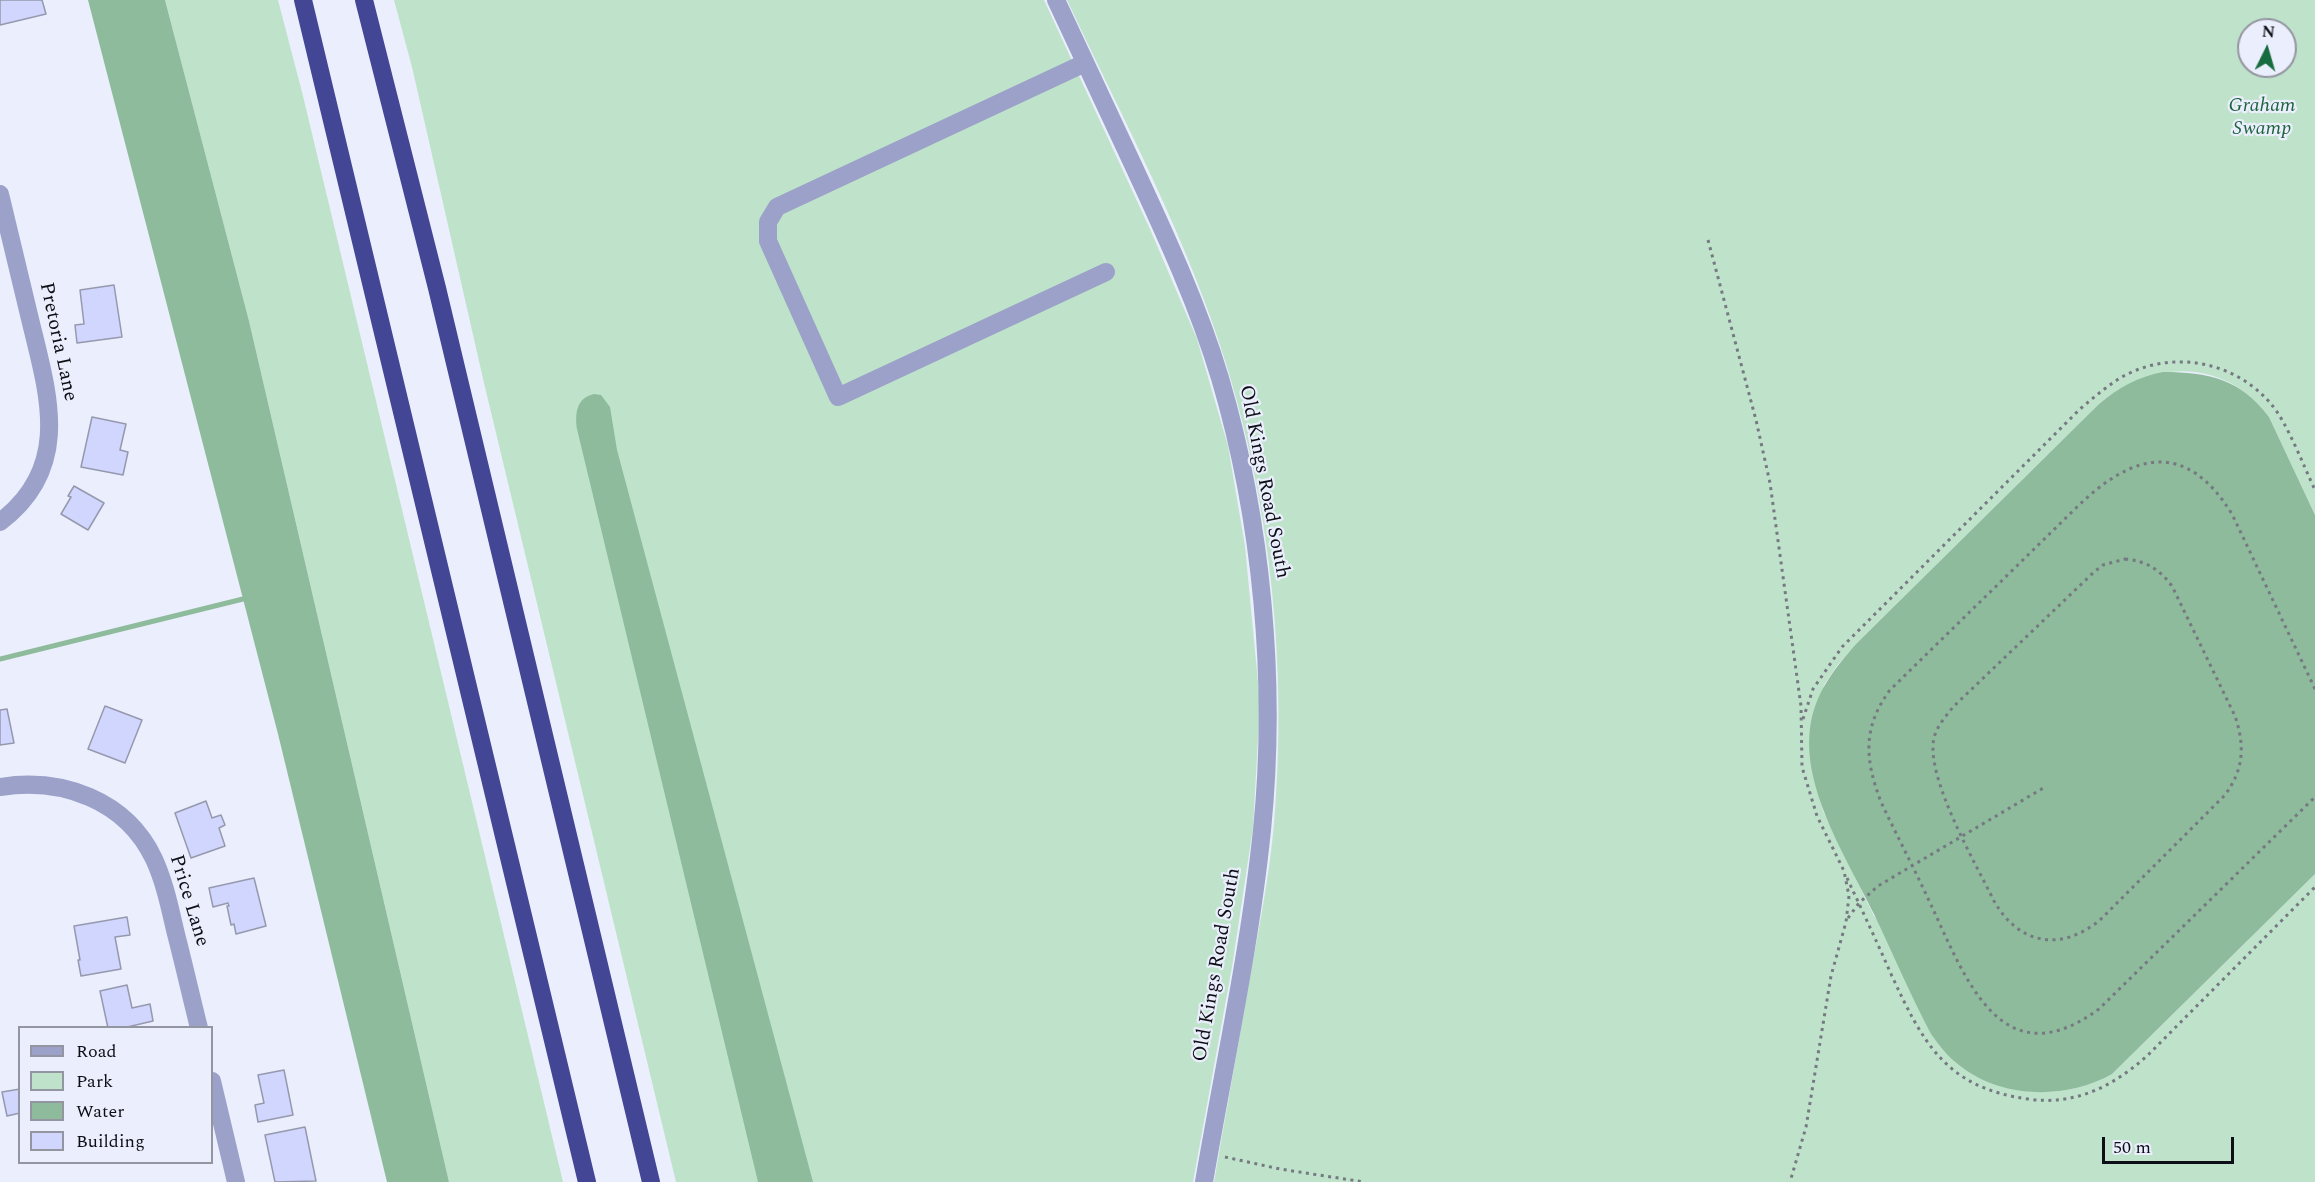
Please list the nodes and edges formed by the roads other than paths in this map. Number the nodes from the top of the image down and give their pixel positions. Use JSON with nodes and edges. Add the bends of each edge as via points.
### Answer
{"nodes":[{"id":1,"x":303,"y":0,"type":"edge"},
{"id":2,"x":364,"y":0,"type":"edge"},
{"id":3,"x":1056,"y":0,"type":"edge"},
{"id":4,"x":1085,"y":63,"type":"junction"},
{"id":5,"x":0,"y":194,"type":"edge"},
{"id":6,"x":1106,"y":273,"type":"dead end"},
{"id":7,"x":0,"y":522,"type":"edge"},
{"id":8,"x":0,"y":787,"type":"edge"},
{"id":9,"x":199,"y":1026,"type":"edge"},
{"id":10,"x":213,"y":1085,"type":"edge"},
{"id":11,"x":236,"y":1182,"type":"edge"},
{"id":12,"x":587,"y":1182,"type":"edge"},
{"id":13,"x":651,"y":1182,"type":"edge"},
{"id":14,"x":1203,"y":1182,"type":"edge"}],
"edges":[{"from":1,"to":12,"type":"highway"},
{"from":2,"to":13,"type":"highway","via":[[440,300]]},
{"from":3,"to":4,"type":"street","name":"Old Kings Road South"},
{"from":4,"to":6,"type":"street","via":[[777,207],[768,222],[768,242],[838,397]]},
{"from":4,"to":14,"type":"street","name":"Old Kings Road South","via":[[1170,246],[1207,340],[1235,440],[1258,561],[1267,686],[1263,819],[1248,931]]},
{"from":5,"to":7,"type":"street","name":"Pretoria Lane","via":[[45,384],[50,430],[43,466],[35,483]]},
{"from":8,"to":9,"type":"street","name":"Price Lane","via":[[32,783],[70,789],[106,805],[144,841],[161,874]]},
{"from":10,"to":11,"type":"street"}]}
